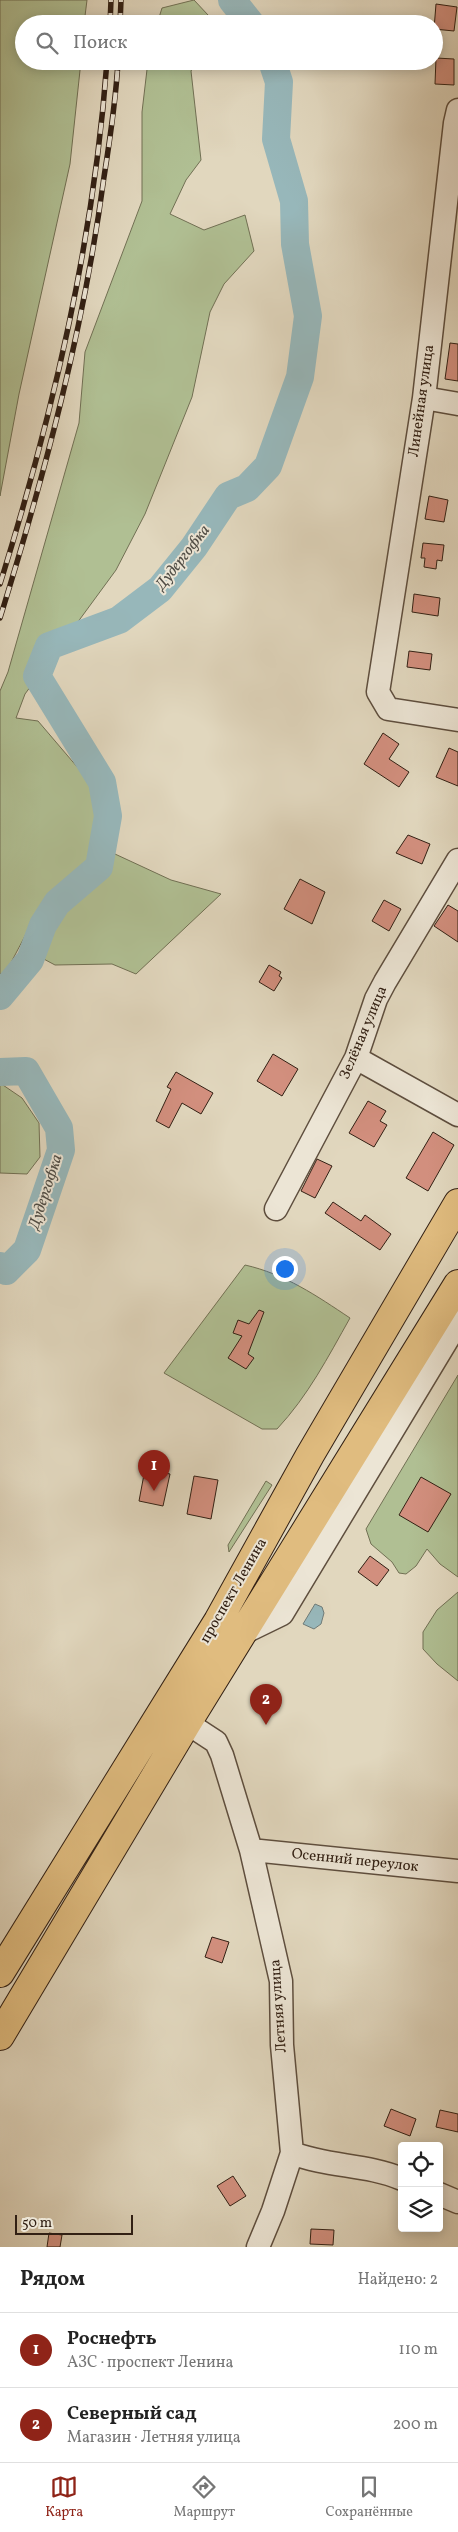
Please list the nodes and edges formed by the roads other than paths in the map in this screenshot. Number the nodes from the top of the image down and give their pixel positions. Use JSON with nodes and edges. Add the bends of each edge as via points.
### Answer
{"nodes":[{"id":1,"x":458,"y":110,"type":"edge"},
{"id":2,"x":424,"y":398,"type":"junction"},
{"id":3,"x":458,"y":404,"type":"edge"},
{"id":4,"x":458,"y":720,"type":"edge"},
{"id":5,"x":458,"y":860,"type":"edge"},
{"id":6,"x":356,"y":1058,"type":"junction"},
{"id":7,"x":458,"y":1115,"type":"edge"},
{"id":8,"x":458,"y":1203,"type":"edge"},
{"id":9,"x":276,"y":1209,"type":"dead end"},
{"id":10,"x":458,"y":1284,"type":"edge"},
{"id":11,"x":456,"y":1330,"type":"edge"},
{"id":12,"x":243,"y":1633,"type":"junction"},
{"id":13,"x":187,"y":1723,"type":"junction"},
{"id":14,"x":251,"y":1850,"type":"junction"},
{"id":15,"x":458,"y":1871,"type":"edge"},
{"id":16,"x":0,"y":1973,"type":"edge"},
{"id":17,"x":0,"y":2036,"type":"edge"},
{"id":18,"x":292,"y":2154,"type":"junction"},
{"id":19,"x":398,"y":2177,"type":"edge"},
{"id":20,"x":443,"y":2196,"type":"edge"},
{"id":21,"x":458,"y":2202,"type":"edge"},
{"id":22,"x":258,"y":2247,"type":"edge"}],
"edges":[{"from":1,"to":2,"type":"street","name":"Линейная улица"},
{"from":2,"to":3,"type":"street"},
{"from":2,"to":4,"type":"street","name":"Линейная улица","via":[[378,692],[388,709]]},
{"from":5,"to":6,"type":"street","name":"Зелёная улица","via":[[376,998]]},
{"from":6,"to":7,"type":"street"},
{"from":6,"to":9,"type":"street","name":"Зелёная улица"},
{"from":8,"to":16,"type":"highway","name":"проспект Ленина","via":[[218,1621]]},
{"from":10,"to":12,"type":"highway","name":"проспект Ленина"},
{"from":11,"to":12,"type":"street","via":[[282,1614]]},
{"from":12,"to":13,"type":"highway","name":"проспект Ленина"},
{"from":13,"to":14,"type":"street","name":"Летняя улица","via":[[217,1743]]},
{"from":13,"to":17,"type":"highway","name":"проспект Ленина"},
{"from":14,"to":15,"type":"street","name":"Осенний переулок"},
{"from":14,"to":18,"type":"street","name":"Летняя улица","via":[[281,1981],[282,2045]]},
{"from":18,"to":19,"type":"street"},
{"from":18,"to":22,"type":"street","name":"Летняя улица"},
{"from":20,"to":21,"type":"street"}]}
